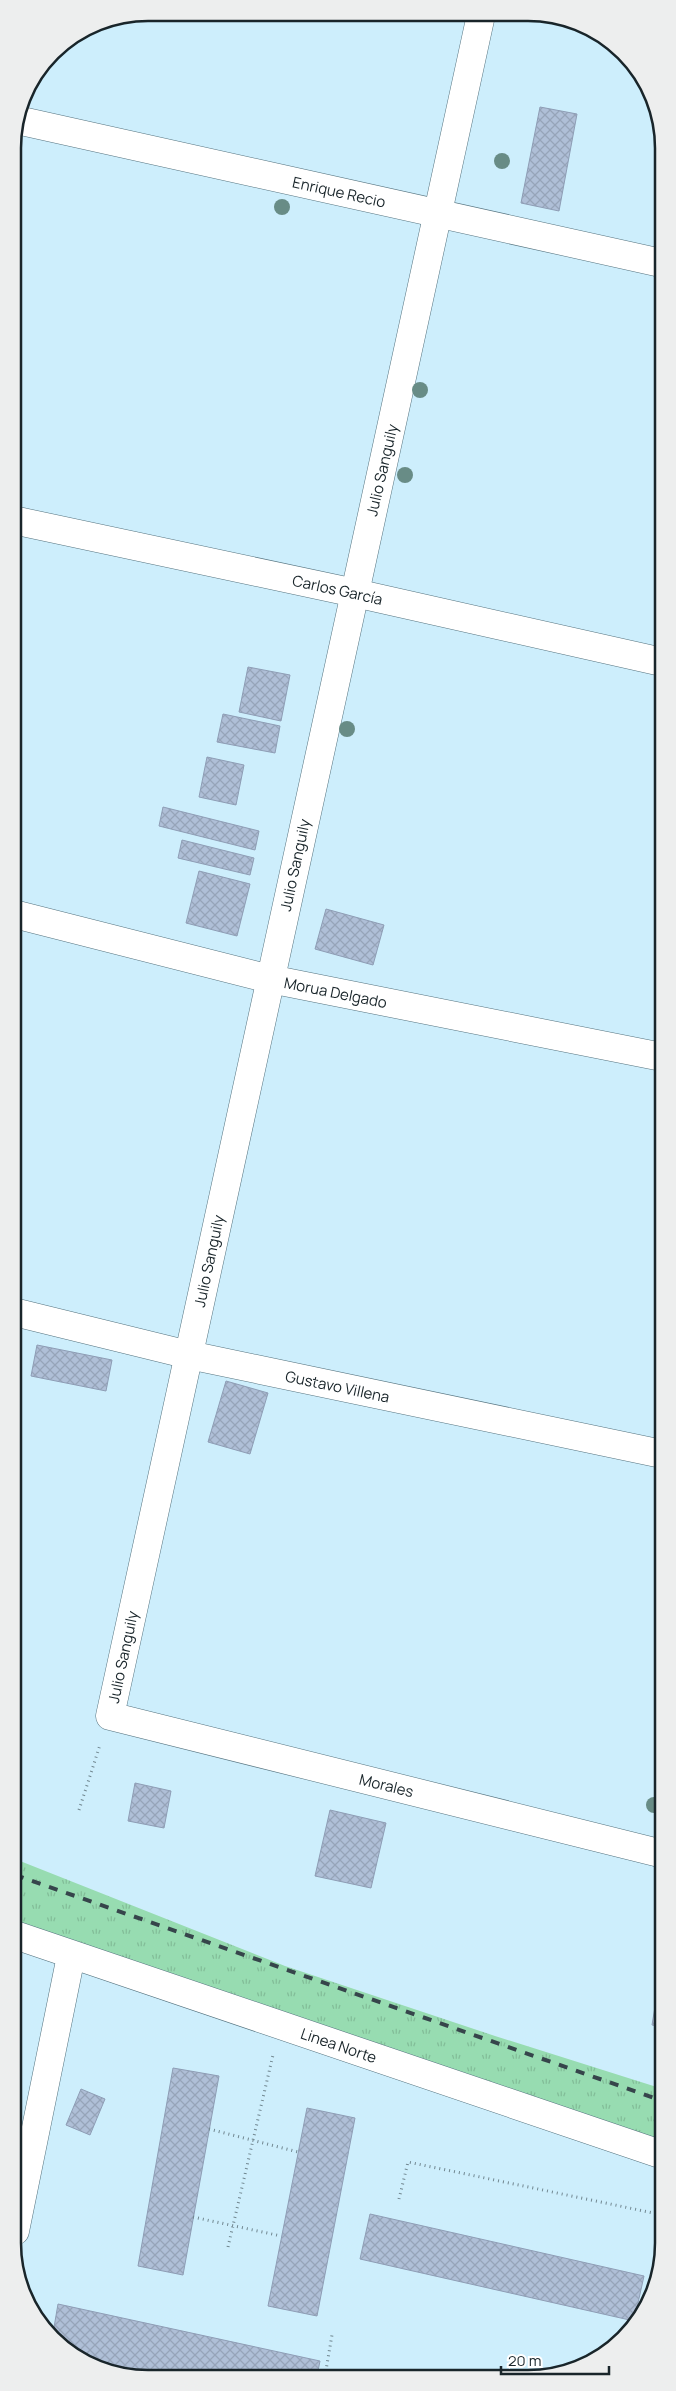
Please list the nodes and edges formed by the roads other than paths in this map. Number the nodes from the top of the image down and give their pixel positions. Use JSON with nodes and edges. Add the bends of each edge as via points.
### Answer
{"nodes":[{"id":1,"x":481,"y":21,"type":"edge"},
{"id":2,"x":24,"y":122,"type":"edge"},
{"id":3,"x":439,"y":215,"type":"junction"},
{"id":4,"x":655,"y":263,"type":"edge"},
{"id":5,"x":22,"y":522,"type":"edge"},
{"id":6,"x":355,"y":593,"type":"junction"},
{"id":7,"x":655,"y":660,"type":"edge"},
{"id":8,"x":22,"y":916,"type":"edge"},
{"id":9,"x":270,"y":979,"type":"junction"},
{"id":10,"x":655,"y":1056,"type":"edge"},
{"id":11,"x":21,"y":1314,"type":"edge"},
{"id":12,"x":189,"y":1355,"type":"junction"},
{"id":13,"x":654,"y":1452,"type":"edge"},
{"id":14,"x":110,"y":1716,"type":"joint"},
{"id":15,"x":654,"y":1852,"type":"edge"},
{"id":16,"x":21,"y":1937,"type":"edge"},
{"id":17,"x":71,"y":1956,"type":"junction"},
{"id":18,"x":654,"y":2152,"type":"edge"},
{"id":19,"x":21,"y":2201,"type":"edge"}],
"edges":[{"from":1,"to":3,"type":"street","name":"Julio Sanguily"},
{"from":2,"to":3,"type":"street","name":"Enrique Recio"},
{"from":3,"to":4,"type":"street","name":"Enrique Recio"},
{"from":3,"to":6,"type":"street","name":"Julio Sanguily"},
{"from":5,"to":6,"type":"street","name":"Carlos García"},
{"from":6,"to":7,"type":"street","name":"Carlos García"},
{"from":6,"to":9,"type":"street","name":"Julio Sanguily"},
{"from":8,"to":9,"type":"street","name":"Morua Delgado"},
{"from":9,"to":10,"type":"street","name":"Morua Delgado"},
{"from":9,"to":12,"type":"street","name":"Julio Sanguily"},
{"from":11,"to":12,"type":"street","name":"Gustavo Villena"},
{"from":12,"to":13,"type":"street","name":"Gustavo Villena"},
{"from":12,"to":14,"type":"street","name":"Julio Sanguily"},
{"from":14,"to":15,"type":"street","name":"Morales"},
{"from":16,"to":17,"type":"street","name":"Linea Norte"},
{"from":17,"to":18,"type":"street","name":"Linea Norte"},
{"from":17,"to":19,"type":"street"}]}
